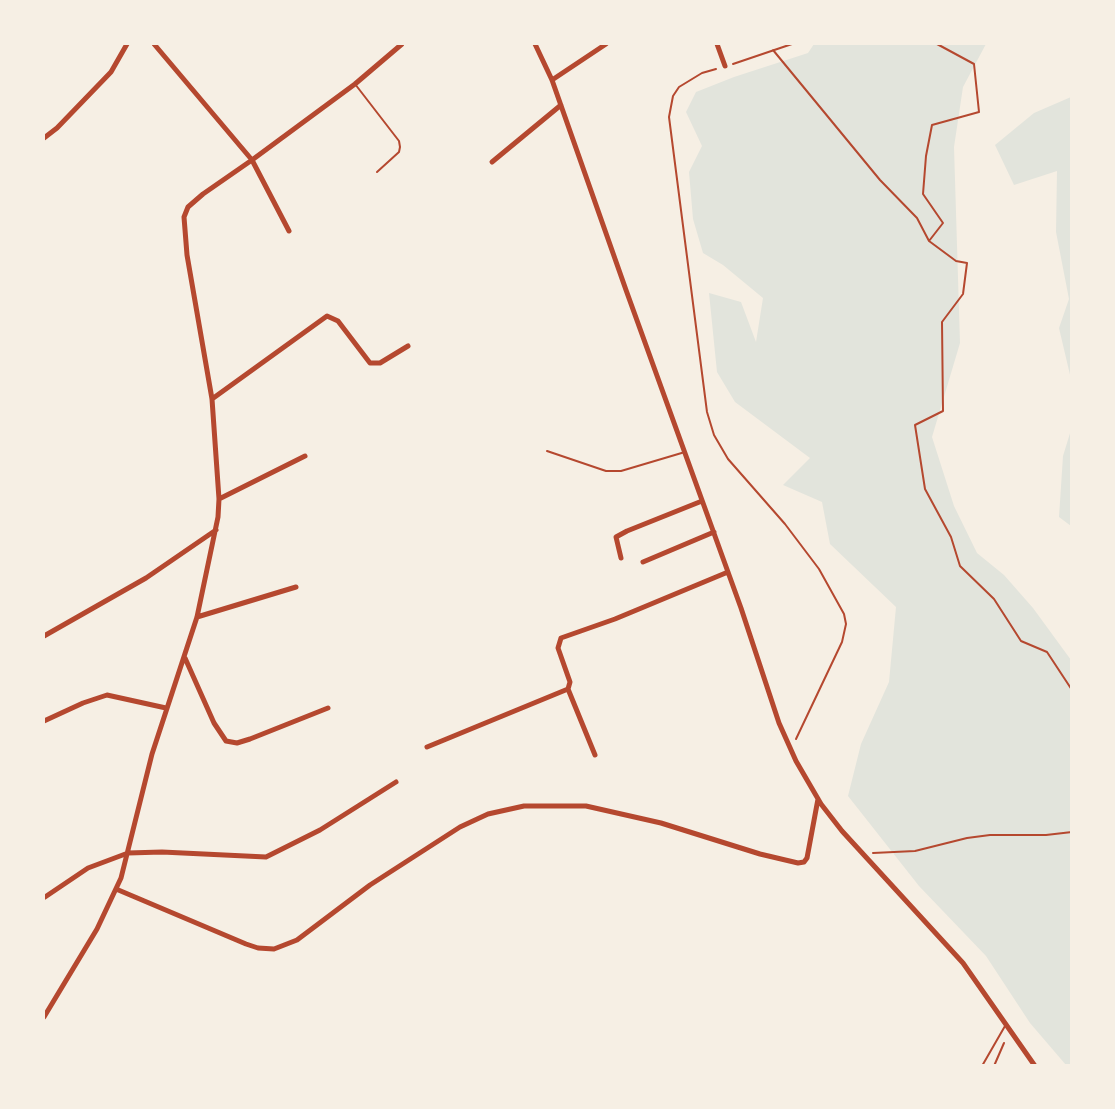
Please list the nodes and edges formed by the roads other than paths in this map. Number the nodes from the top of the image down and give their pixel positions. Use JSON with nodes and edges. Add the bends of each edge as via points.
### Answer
{"nodes":[{"id":1,"x":127,"y":44,"type":"edge"},
{"id":2,"x":154,"y":44,"type":"edge"},
{"id":3,"x":402,"y":44,"type":"edge"},
{"id":4,"x":535,"y":44,"type":"edge"},
{"id":5,"x":606,"y":44,"type":"edge"},
{"id":6,"x":717,"y":44,"type":"edge"},
{"id":7,"x":725,"y":66,"type":"road end"},
{"id":8,"x":552,"y":80,"type":"junction"},
{"id":9,"x":355,"y":84,"type":"junction"},
{"id":10,"x":561,"y":105,"type":"junction"},
{"id":11,"x":44,"y":138,"type":"edge"},
{"id":12,"x":252,"y":160,"type":"junction"},
{"id":13,"x":492,"y":162,"type":"dead end"},
{"id":14,"x":377,"y":172,"type":"dead end"},
{"id":15,"x":289,"y":231,"type":"dead end"},
{"id":16,"x":408,"y":346,"type":"dead end"},
{"id":17,"x":212,"y":399,"type":"junction"},
{"id":18,"x":547,"y":451,"type":"dead end"},
{"id":19,"x":685,"y":452,"type":"junction"},
{"id":20,"x":305,"y":456,"type":"dead end"},
{"id":21,"x":219,"y":499,"type":"junction"},
{"id":22,"x":702,"y":501,"type":"junction"},
{"id":23,"x":216,"y":530,"type":"junction"},
{"id":24,"x":714,"y":532,"type":"junction"},
{"id":25,"x":621,"y":558,"type":"dead end"},
{"id":26,"x":643,"y":562,"type":"dead end"},
{"id":27,"x":728,"y":572,"type":"junction"},
{"id":28,"x":296,"y":588,"type":"dead end"},
{"id":29,"x":197,"y":616,"type":"junction"},
{"id":30,"x":44,"y":636,"type":"edge"},
{"id":31,"x":184,"y":657,"type":"junction"},
{"id":32,"x":568,"y":689,"type":"junction"},
{"id":33,"x":166,"y":708,"type":"junction"},
{"id":34,"x":328,"y":708,"type":"dead end"},
{"id":35,"x":44,"y":721,"type":"edge"},
{"id":36,"x":427,"y":747,"type":"dead end"},
{"id":37,"x":595,"y":755,"type":"dead end"},
{"id":38,"x":396,"y":782,"type":"dead end"},
{"id":39,"x":818,"y":799,"type":"junction"},
{"id":40,"x":128,"y":853,"type":"junction"},
{"id":41,"x":116,"y":889,"type":"junction"},
{"id":42,"x":45,"y":897,"type":"edge"},
{"id":43,"x":44,"y":1017,"type":"edge"},
{"id":44,"x":1008,"y":1026,"type":"junction"},
{"id":45,"x":982,"y":1065,"type":"edge"},
{"id":46,"x":1035,"y":1065,"type":"edge"}],
"edges":[{"from":1,"to":11,"type":"street","via":[[111,72]]},
{"from":2,"to":12,"type":"street"},
{"from":3,"to":9,"type":"street"},
{"from":4,"to":8,"type":"street"},
{"from":5,"to":8,"type":"street"},
{"from":6,"to":7,"type":"street"},
{"from":8,"to":10,"type":"street"},
{"from":9,"to":12,"type":"street"},
{"from":9,"to":14,"type":"lane","via":[[399,141],[399,152]]},
{"from":10,"to":13,"type":"street"},
{"from":10,"to":19,"type":"street"},
{"from":12,"to":15,"type":"street"},
{"from":12,"to":17,"type":"street","via":[[203,194],[188,207],[184,217]]},
{"from":16,"to":17,"type":"street","via":[[380,363],[369,363],[338,321],[327,316]]},
{"from":17,"to":21,"type":"street"},
{"from":18,"to":19,"type":"lane","via":[[606,471],[621,471]]},
{"from":19,"to":22,"type":"street"},
{"from":20,"to":21,"type":"street"},
{"from":21,"to":23,"type":"street"},
{"from":22,"to":24,"type":"street"},
{"from":22,"to":25,"type":"street","via":[[616,537]]},
{"from":23,"to":29,"type":"street"},
{"from":23,"to":30,"type":"street","via":[[146,578]]},
{"from":24,"to":26,"type":"street"},
{"from":24,"to":27,"type":"street"},
{"from":27,"to":32,"type":"street","via":[[561,638],[558,648],[570,682]]},
{"from":27,"to":39,"type":"street","via":[[780,723]]},
{"from":28,"to":29,"type":"street"},
{"from":29,"to":31,"type":"street"},
{"from":31,"to":33,"type":"street"},
{"from":31,"to":34,"type":"street","via":[[213,723],[226,741],[250,739]]},
{"from":32,"to":36,"type":"street"},
{"from":32,"to":37,"type":"street"},
{"from":33,"to":35,"type":"street","via":[[107,695]]},
{"from":33,"to":40,"type":"street"},
{"from":38,"to":40,"type":"street","via":[[320,830],[266,857]]},
{"from":39,"to":41,"type":"street","via":[[807,858],[798,863],[661,823],[586,806],[524,806],[488,814],[460,827],[370,885],[297,940],[274,950],[246,944]]},
{"from":39,"to":44,"type":"street","via":[[862,854],[963,963]]},
{"from":40,"to":41,"type":"street"},
{"from":40,"to":42,"type":"street","via":[[88,868]]},
{"from":41,"to":43,"type":"street","via":[[98,929]]},
{"from":44,"to":45,"type":"lane"},
{"from":44,"to":46,"type":"street"}]}
